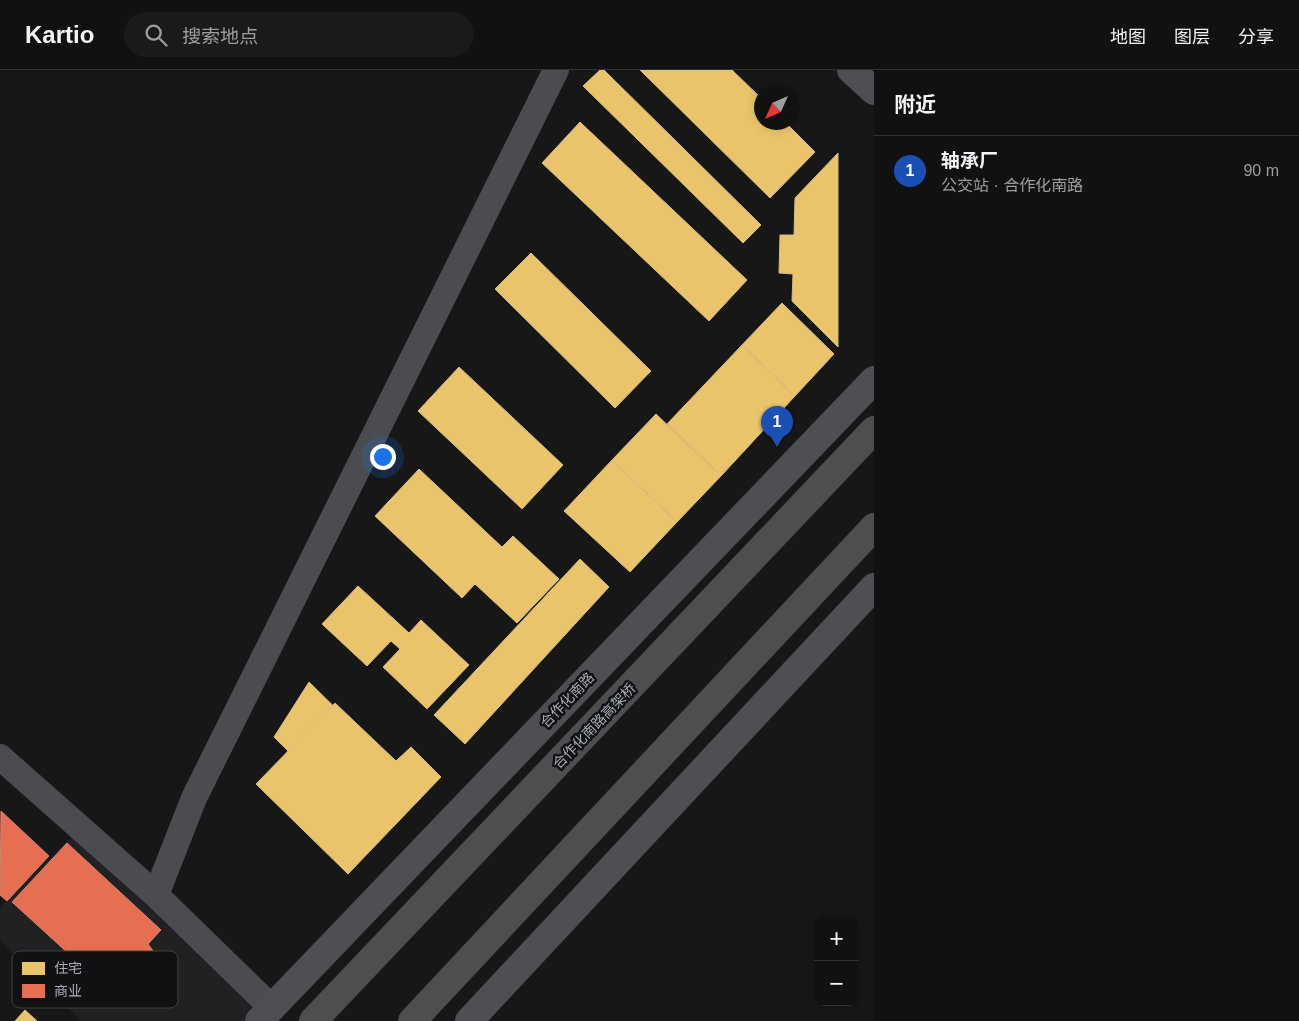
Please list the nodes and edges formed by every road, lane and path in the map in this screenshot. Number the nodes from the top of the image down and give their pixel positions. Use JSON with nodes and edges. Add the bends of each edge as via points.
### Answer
{"nodes":[{"id":1,"x":556,"y":70,"type":"edge"},
{"id":2,"x":852,"y":70,"type":"edge"},
{"id":3,"x":874,"y":91,"type":"edge"},
{"id":4,"x":874,"y":380,"type":"edge"},
{"id":5,"x":874,"y":430,"type":"edge"},
{"id":6,"x":874,"y":527,"type":"edge"},
{"id":7,"x":874,"y":587,"type":"edge"},
{"id":8,"x":0,"y":757,"type":"edge"},
{"id":9,"x":156,"y":895,"type":"junction"},
{"id":10,"x":266,"y":1014,"type":"edge"},
{"id":11,"x":313,"y":1021,"type":"edge"},
{"id":12,"x":412,"y":1021,"type":"edge"},
{"id":13,"x":469,"y":1021,"type":"edge"}],
"edges":[{"from":1,"to":9,"type":"street","via":[[194,798]]},
{"from":2,"to":3,"type":"main road"},
{"from":4,"to":10,"type":"main road","name":"合作化南路"},
{"from":5,"to":11,"type":"highway","name":"合作化南路高架桥"},
{"from":6,"to":12,"type":"highway"},
{"from":7,"to":13,"type":"main road"},
{"from":8,"to":9,"type":"street"},
{"from":9,"to":10,"type":"street"}]}
